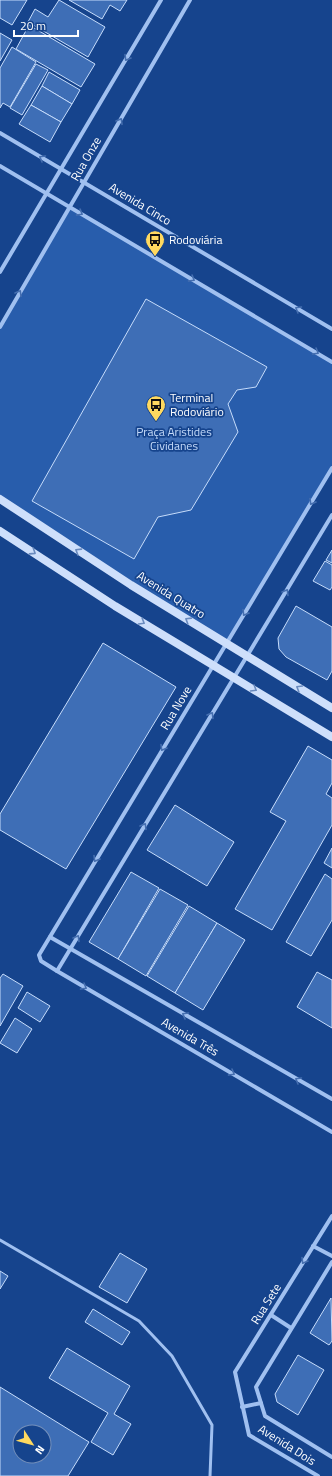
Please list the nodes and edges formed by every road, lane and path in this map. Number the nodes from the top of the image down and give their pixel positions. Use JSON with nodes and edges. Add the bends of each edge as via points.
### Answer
{"nodes":[{"id":1,"x":161,"y":0,"type":"edge"},
{"id":2,"x":190,"y":0,"type":"edge"},
{"id":3,"x":0,"y":133,"type":"edge"},
{"id":4,"x":0,"y":166,"type":"edge"},
{"id":5,"x":62,"y":169,"type":"junction"},
{"id":6,"x":84,"y":182,"type":"junction"},
{"id":7,"x":46,"y":193,"type":"junction"},
{"id":8,"x":70,"y":206,"type":"junction"},
{"id":9,"x":0,"y":272,"type":"edge"},
{"id":10,"x":0,"y":327,"type":"edge"},
{"id":11,"x":332,"y":329,"type":"edge"},
{"id":12,"x":332,"y":362,"type":"edge"},
{"id":13,"x":332,"y":468,"type":"edge"},
{"id":14,"x":0,"y":499,"type":"edge"},
{"id":15,"x":332,"y":515,"type":"edge"},
{"id":16,"x":0,"y":531,"type":"edge"},
{"id":17,"x":226,"y":644,"type":"junction"},
{"id":18,"x":246,"y":657,"type":"junction"},
{"id":19,"x":213,"y":665,"type":"junction"},
{"id":20,"x":234,"y":677,"type":"junction"},
{"id":21,"x":332,"y":708,"type":"edge"},
{"id":22,"x":332,"y":737,"type":"edge"},
{"id":23,"x":50,"y":937,"type":"junction"},
{"id":24,"x":71,"y":949,"type":"junction"},
{"id":25,"x":39,"y":958,"type":"joint"},
{"id":26,"x":57,"y":971,"type":"junction"},
{"id":27,"x":332,"y":1099,"type":"edge"},
{"id":28,"x":332,"y":1132,"type":"edge"},
{"id":29,"x":332,"y":1216,"type":"edge"},
{"id":30,"x":0,"y":1240,"type":"edge"},
{"id":31,"x":313,"y":1246,"type":"junction"},
{"id":32,"x":332,"y":1256,"type":"edge"},
{"id":33,"x":332,"y":1262,"type":"edge"},
{"id":34,"x":271,"y":1315,"type":"junction"},
{"id":35,"x":292,"y":1328,"type":"junction"},
{"id":36,"x":260,"y":1403,"type":"junction"},
{"id":37,"x":242,"y":1407,"type":"junction"},
{"id":38,"x":332,"y":1457,"type":"edge"},
{"id":39,"x":210,"y":1476,"type":"edge"},
{"id":40,"x":318,"y":1476,"type":"edge"}],
"edges":[{"from":1,"to":5,"type":"street","name":"Rua Onze","one_way":true},
{"from":6,"to":2,"type":"street","name":"Rua Onze","one_way":true},
{"from":5,"to":3,"type":"street","name":"Avenida Cinco","one_way":true},
{"from":4,"to":7,"type":"street"},
{"from":5,"to":6,"type":"street","name":"Avenida Cinco"},
{"from":5,"to":7,"type":"street","name":"Rua Onze"},
{"from":6,"to":8,"type":"street","name":"Rua Onze"},
{"from":11,"to":6,"type":"street","name":"Avenida Cinco","one_way":true},
{"from":7,"to":8,"type":"street"},
{"from":7,"to":9,"type":"street","name":"Rua Onze"},
{"from":10,"to":8,"type":"street","name":"Rua Onze","one_way":true},
{"from":8,"to":12,"type":"street","one_way":true},
{"from":13,"to":17,"type":"street","name":"Rua Nove","one_way":true},
{"from":17,"to":14,"type":"main road","name":"Avenida Quatro","one_way":true,"via":[[62,542]]},
{"from":18,"to":15,"type":"street","one_way":true},
{"from":16,"to":19,"type":"main road","one_way":true,"via":[[115,606]]},
{"from":17,"to":18,"type":"main road","name":"Avenida Quatro"},
{"from":17,"to":19,"type":"street","name":"Rua Nove"},
{"from":18,"to":20,"type":"street"},
{"from":21,"to":18,"type":"main road","name":"Avenida Quatro","one_way":true},
{"from":19,"to":20,"type":"main road"},
{"from":19,"to":23,"type":"street","name":"Rua Nove","one_way":true},
{"from":20,"to":22,"type":"main road","one_way":true},
{"from":24,"to":20,"type":"street","one_way":true},
{"from":23,"to":24,"type":"street","name":"Avenida Três"},
{"from":23,"to":25,"type":"street","name":"Rua Nove"},
{"from":24,"to":26,"type":"street"},
{"from":27,"to":24,"type":"street","name":"Avenida Três","one_way":true},
{"from":25,"to":26,"type":"street","name":"Avenida Três"},
{"from":26,"to":28,"type":"street","name":"Avenida Três","one_way":true},
{"from":29,"to":31,"type":"street","name":"Rua Sete"},
{"from":30,"to":39,"type":"lane","via":[[138,1321],[172,1356],[212,1425]]},
{"from":31,"to":32,"type":"street"},
{"from":31,"to":34,"type":"street","name":"Rua Sete","one_way":true},
{"from":33,"to":35,"type":"street"},
{"from":34,"to":35,"type":"street"},
{"from":34,"to":37,"type":"street","name":"Rua Sete","via":[[235,1372]]},
{"from":35,"to":36,"type":"street","via":[[256,1386]]},
{"from":36,"to":37,"type":"street"},
{"from":36,"to":38,"type":"street","name":"Avenida Dois","via":[[265,1416]]},
{"from":37,"to":40,"type":"street","name":"Avenida Dois","via":[[249,1435]]}]}
